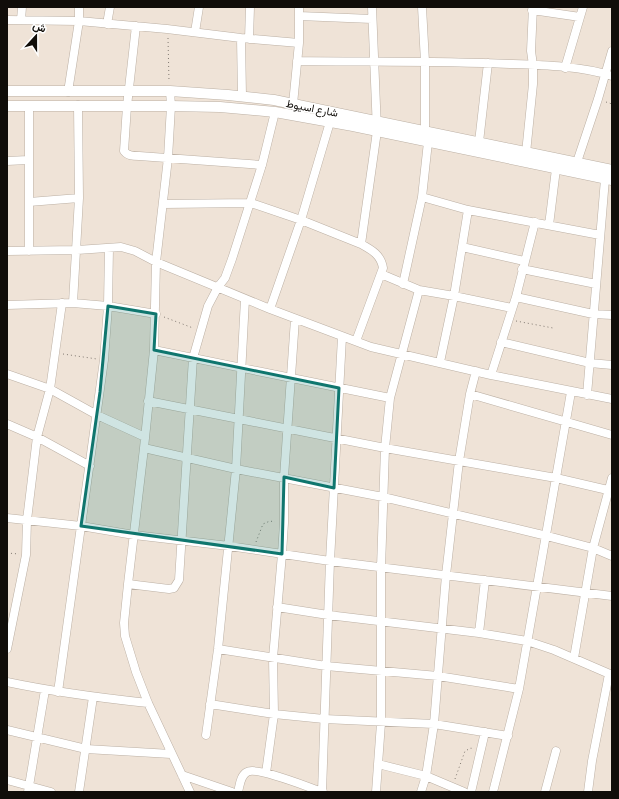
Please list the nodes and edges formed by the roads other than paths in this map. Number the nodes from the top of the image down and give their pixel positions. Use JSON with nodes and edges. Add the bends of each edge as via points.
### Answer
{"nodes":[{"id":1,"x":22,"y":7,"type":"edge"},
{"id":2,"x":79,"y":7,"type":"edge"},
{"id":3,"x":110,"y":7,"type":"edge"},
{"id":4,"x":199,"y":7,"type":"edge"},
{"id":5,"x":250,"y":7,"type":"edge"},
{"id":6,"x":299,"y":7,"type":"edge"},
{"id":7,"x":372,"y":7,"type":"edge"},
{"id":8,"x":422,"y":7,"type":"edge"},
{"id":9,"x":583,"y":7,"type":"edge"},
{"id":10,"x":532,"y":8,"type":"edge"},
{"id":11,"x":300,"y":16,"type":"junction"},
{"id":12,"x":580,"y":17,"type":"junction"},
{"id":13,"x":372,"y":19,"type":"junction"},
{"id":14,"x":7,"y":20,"type":"edge"},
{"id":15,"x":20,"y":20,"type":"junction"},
{"id":16,"x":78,"y":21,"type":"junction"},
{"id":17,"x":108,"y":24,"type":"junction"},
{"id":18,"x":136,"y":26,"type":"junction"},
{"id":19,"x":195,"y":32,"type":"junction"},
{"id":20,"x":245,"y":38,"type":"junction"},
{"id":21,"x":299,"y":43,"type":"junction"},
{"id":22,"x":612,"y":51,"type":"edge"},
{"id":23,"x":297,"y":61,"type":"junction"},
{"id":24,"x":374,"y":62,"type":"junction"},
{"id":25,"x":425,"y":62,"type":"junction"},
{"id":26,"x":488,"y":63,"type":"junction"},
{"id":27,"x":533,"y":65,"type":"junction"},
{"id":28,"x":565,"y":68,"type":"junction"},
{"id":29,"x":608,"y":75,"type":"edge"},
{"id":30,"x":128,"y":90,"type":"junction"},
{"id":31,"x":7,"y":91,"type":"edge"},
{"id":32,"x":170,"y":91,"type":"junction"},
{"id":33,"x":68,"y":92,"type":"junction"},
{"id":34,"x":242,"y":96,"type":"junction"},
{"id":35,"x":292,"y":104,"type":"junction"},
{"id":36,"x":7,"y":106,"type":"edge"},
{"id":37,"x":28,"y":106,"type":"junction"},
{"id":38,"x":78,"y":106,"type":"junction"},
{"id":39,"x":127,"y":106,"type":"junction"},
{"id":40,"x":171,"y":106,"type":"junction"},
{"id":41,"x":275,"y":112,"type":"junction"},
{"id":42,"x":377,"y":120,"type":"junction"},
{"id":43,"x":330,"y":122,"type":"junction"},
{"id":44,"x":378,"y":131,"type":"junction"},
{"id":45,"x":425,"y":131,"type":"junction"},
{"id":46,"x":428,"y":142,"type":"junction"},
{"id":47,"x":479,"y":142,"type":"junction"},
{"id":48,"x":526,"y":152,"type":"junction"},
{"id":49,"x":168,"y":158,"type":"junction"},
{"id":50,"x":28,"y":160,"type":"junction"},
{"id":51,"x":7,"y":161,"type":"edge"},
{"id":52,"x":577,"y":162,"type":"junction"},
{"id":53,"x":262,"y":165,"type":"junction"},
{"id":54,"x":556,"y":169,"type":"junction"},
{"id":55,"x":612,"y":170,"type":"edge"},
{"id":56,"x":608,"y":180,"type":"edge"},
{"id":57,"x":422,"y":197,"type":"junction"},
{"id":58,"x":79,"y":198,"type":"junction"},
{"id":59,"x":29,"y":202,"type":"junction"},
{"id":60,"x":251,"y":203,"type":"junction"},
{"id":61,"x":163,"y":204,"type":"junction"},
{"id":62,"x":468,"y":210,"type":"junction"},
{"id":63,"x":301,"y":220,"type":"junction"},
{"id":64,"x":535,"y":222,"type":"junction"},
{"id":65,"x":549,"y":225,"type":"junction"},
{"id":66,"x":600,"y":235,"type":"junction"},
{"id":67,"x":361,"y":244,"type":"junction"},
{"id":68,"x":462,"y":247,"type":"junction"},
{"id":69,"x":109,"y":248,"type":"junction"},
{"id":70,"x":77,"y":250,"type":"junction"},
{"id":71,"x":28,"y":251,"type":"junction"},
{"id":72,"x":7,"y":252,"type":"edge"},
{"id":73,"x":156,"y":262,"type":"junction"},
{"id":74,"x":523,"y":265,"type":"junction"},
{"id":75,"x":381,"y":274,"type":"junction"},
{"id":76,"x":403,"y":284,"type":"junction"},
{"id":77,"x":596,"y":284,"type":"junction"},
{"id":78,"x":218,"y":288,"type":"junction"},
{"id":79,"x":419,"y":290,"type":"junction"},
{"id":80,"x":454,"y":296,"type":"junction"},
{"id":81,"x":516,"y":297,"type":"junction"},
{"id":82,"x":245,"y":299,"type":"junction"},
{"id":83,"x":62,"y":303,"type":"junction"},
{"id":84,"x":73,"y":303,"type":"junction"},
{"id":85,"x":7,"y":305,"type":"edge"},
{"id":86,"x":108,"y":306,"type":"junction"},
{"id":87,"x":512,"y":308,"type":"junction"},
{"id":88,"x":270,"y":309,"type":"junction"},
{"id":89,"x":156,"y":314,"type":"junction"},
{"id":90,"x":593,"y":314,"type":"junction"},
{"id":91,"x":612,"y":315,"type":"edge"},
{"id":92,"x":295,"y":319,"type":"junction"},
{"id":93,"x":342,"y":337,"type":"junction"},
{"id":94,"x":356,"y":342,"type":"junction"},
{"id":95,"x":501,"y":342,"type":"junction"},
{"id":96,"x":154,"y":350,"type":"junction"},
{"id":97,"x":401,"y":354,"type":"junction"},
{"id":98,"x":193,"y":358,"type":"junction"},
{"id":99,"x":440,"y":362,"type":"junction"},
{"id":100,"x":590,"y":363,"type":"junction"},
{"id":101,"x":612,"y":365,"type":"edge"},
{"id":102,"x":241,"y":368,"type":"junction"},
{"id":103,"x":476,"y":371,"type":"junction"},
{"id":104,"x":7,"y":374,"type":"edge"},
{"id":105,"x":491,"y":375,"type":"junction"},
{"id":106,"x":291,"y":378,"type":"junction"},
{"id":107,"x":339,"y":388,"type":"junction"},
{"id":108,"x":50,"y":389,"type":"junction"},
{"id":109,"x":571,"y":392,"type":"junction"},
{"id":110,"x":470,"y":394,"type":"junction"},
{"id":111,"x":587,"y":394,"type":"junction"},
{"id":112,"x":390,"y":398,"type":"junction"},
{"id":113,"x":612,"y":399,"type":"edge"},
{"id":114,"x":148,"y":401,"type":"junction"},
{"id":115,"x":190,"y":408,"type":"junction"},
{"id":116,"x":97,"y":415,"type":"junction"},
{"id":117,"x":239,"y":418,"type":"junction"},
{"id":118,"x":566,"y":421,"type":"junction"},
{"id":119,"x":7,"y":424,"type":"edge"},
{"id":120,"x":287,"y":429,"type":"junction"},
{"id":121,"x":612,"y":435,"type":"edge"},
{"id":122,"x":37,"y":437,"type":"junction"},
{"id":123,"x":145,"y":437,"type":"junction"},
{"id":124,"x":336,"y":438,"type":"junction"},
{"id":125,"x":144,"y":448,"type":"junction"},
{"id":126,"x":385,"y":448,"type":"junction"},
{"id":127,"x":187,"y":458,"type":"junction"},
{"id":128,"x":459,"y":461,"type":"junction"},
{"id":129,"x":90,"y":466,"type":"junction"},
{"id":130,"x":236,"y":469,"type":"junction"},
{"id":131,"x":284,"y":477,"type":"junction"},
{"id":132,"x":556,"y":478,"type":"junction"},
{"id":133,"x":612,"y":478,"type":"edge"},
{"id":134,"x":334,"y":488,"type":"junction"},
{"id":135,"x":611,"y":491,"type":"edge"},
{"id":136,"x":383,"y":497,"type":"junction"},
{"id":137,"x":453,"y":514,"type":"junction"},
{"id":138,"x":7,"y":518,"type":"edge"},
{"id":139,"x":28,"y":520,"type":"junction"},
{"id":140,"x":80,"y":526,"type":"junction"},
{"id":141,"x":134,"y":535,"type":"junction"},
{"id":142,"x":547,"y":536,"type":"junction"},
{"id":143,"x":182,"y":541,"type":"junction"},
{"id":144,"x":229,"y":546,"type":"junction"},
{"id":145,"x":593,"y":548,"type":"junction"},
{"id":146,"x":282,"y":554,"type":"junction"},
{"id":147,"x":612,"y":556,"type":"edge"},
{"id":148,"x":330,"y":561,"type":"junction"},
{"id":149,"x":381,"y":568,"type":"junction"},
{"id":150,"x":446,"y":575,"type":"junction"},
{"id":151,"x":485,"y":580,"type":"junction"},
{"id":152,"x":128,"y":584,"type":"junction"},
{"id":153,"x":536,"y":587,"type":"junction"},
{"id":154,"x":586,"y":592,"type":"junction"},
{"id":155,"x":612,"y":596,"type":"edge"},
{"id":156,"x":277,"y":607,"type":"junction"},
{"id":157,"x":328,"y":615,"type":"junction"},
{"id":158,"x":380,"y":621,"type":"junction"},
{"id":159,"x":442,"y":629,"type":"junction"},
{"id":160,"x":479,"y":633,"type":"junction"},
{"id":161,"x":9,"y":634,"type":"edge"},
{"id":162,"x":527,"y":641,"type":"junction"},
{"id":163,"x":7,"y":649,"type":"edge"},
{"id":164,"x":218,"y":649,"type":"junction"},
{"id":165,"x":274,"y":658,"type":"junction"},
{"id":166,"x":574,"y":658,"type":"junction"},
{"id":167,"x":326,"y":666,"type":"junction"},
{"id":168,"x":381,"y":671,"type":"junction"},
{"id":169,"x":611,"y":675,"type":"edge"},
{"id":170,"x":438,"y":676,"type":"junction"},
{"id":171,"x":7,"y":682,"type":"edge"},
{"id":172,"x":519,"y":689,"type":"junction"},
{"id":173,"x":45,"y":690,"type":"junction"},
{"id":174,"x":58,"y":692,"type":"junction"},
{"id":175,"x":93,"y":697,"type":"junction"},
{"id":176,"x":148,"y":702,"type":"junction"},
{"id":177,"x":210,"y":704,"type":"junction"},
{"id":178,"x":274,"y":714,"type":"junction"},
{"id":179,"x":324,"y":719,"type":"junction"},
{"id":180,"x":381,"y":722,"type":"junction"},
{"id":181,"x":434,"y":724,"type":"junction"},
{"id":182,"x":7,"y":730,"type":"edge"},
{"id":183,"x":485,"y":732,"type":"junction"},
{"id":184,"x":206,"y":735,"type":"dead end"},
{"id":185,"x":508,"y":736,"type":"junction"},
{"id":186,"x":37,"y":737,"type":"junction"},
{"id":187,"x":86,"y":749,"type":"junction"},
{"id":188,"x":556,"y":751,"type":"dead end"},
{"id":189,"x":171,"y":754,"type":"junction"},
{"id":190,"x":378,"y":764,"type":"junction"},
{"id":191,"x":266,"y":773,"type":"junction"},
{"id":192,"x":182,"y":775,"type":"junction"},
{"id":193,"x":426,"y":776,"type":"junction"},
{"id":194,"x":7,"y":780,"type":"edge"},
{"id":195,"x":29,"y":789,"type":"edge"},
{"id":196,"x":51,"y":792,"type":"edge"},
{"id":197,"x":79,"y":792,"type":"edge"},
{"id":198,"x":190,"y":792,"type":"edge"},
{"id":199,"x":232,"y":792,"type":"edge"},
{"id":200,"x":238,"y":792,"type":"edge"},
{"id":201,"x":322,"y":792,"type":"edge"},
{"id":202,"x":376,"y":792,"type":"edge"},
{"id":203,"x":421,"y":792,"type":"edge"},
{"id":204,"x":464,"y":792,"type":"edge"},
{"id":205,"x":471,"y":792,"type":"edge"},
{"id":206,"x":493,"y":792,"type":"edge"},
{"id":207,"x":545,"y":792,"type":"edge"},
{"id":208,"x":588,"y":792,"type":"edge"}],
"edges":[{"from":1,"to":15,"type":"street"},
{"from":2,"to":16,"type":"street"},
{"from":3,"to":17,"type":"street"},
{"from":4,"to":19,"type":"street"},
{"from":5,"to":20,"type":"street"},
{"from":6,"to":11,"type":"street"},
{"from":7,"to":13,"type":"street"},
{"from":8,"to":25,"type":"street"},
{"from":9,"to":12,"type":"street"},
{"from":10,"to":12,"type":"street"},
{"from":10,"to":27,"type":"street"},
{"from":11,"to":13,"type":"street"},
{"from":11,"to":21,"type":"street"},
{"from":12,"to":28,"type":"street"},
{"from":13,"to":24,"type":"street"},
{"from":14,"to":15,"type":"street"},
{"from":15,"to":16,"type":"street"},
{"from":16,"to":17,"type":"street"},
{"from":16,"to":33,"type":"street"},
{"from":17,"to":18,"type":"street"},
{"from":18,"to":19,"type":"street"},
{"from":18,"to":30,"type":"street"},
{"from":19,"to":20,"type":"street"},
{"from":20,"to":21,"type":"street"},
{"from":20,"to":34,"type":"street"},
{"from":21,"to":23,"type":"street"},
{"from":22,"to":29,"type":"street"},
{"from":23,"to":24,"type":"street"},
{"from":23,"to":35,"type":"street"},
{"from":24,"to":25,"type":"street"},
{"from":24,"to":42,"type":"street"},
{"from":25,"to":26,"type":"street"},
{"from":25,"to":45,"type":"street"},
{"from":26,"to":27,"type":"street"},
{"from":26,"to":47,"type":"street"},
{"from":27,"to":28,"type":"street"},
{"from":27,"to":48,"type":"street"},
{"from":28,"to":29,"type":"street"},
{"from":29,"to":52,"type":"street"},
{"from":30,"to":32,"type":"street","name":"شارع اسيوط"},
{"from":30,"to":33,"type":"street","name":"شارع اسيوط"},
{"from":30,"to":39,"type":"street"},
{"from":31,"to":33,"type":"street","name":"شارع اسيوط"},
{"from":32,"to":34,"type":"street","name":"شارع اسيوط"},
{"from":32,"to":40,"type":"street"},
{"from":34,"to":35,"type":"street","name":"شارع اسيوط"},
{"from":35,"to":42,"type":"street","name":"شارع اسيوط"},
{"from":36,"to":37,"type":"street","name":"شارع اسيوط"},
{"from":37,"to":38,"type":"street","name":"شارع اسيوط"},
{"from":37,"to":50,"type":"street"},
{"from":38,"to":39,"type":"street","name":"شارع اسيوط"},
{"from":38,"to":58,"type":"street"},
{"from":39,"to":40,"type":"street","name":"شارع اسيوط"},
{"from":39,"to":49,"type":"street","via":[[124,151],[130,155]]},
{"from":40,"to":41,"type":"street","name":"شارع اسيوط"},
{"from":40,"to":49,"type":"street"},
{"from":41,"to":43,"type":"street","name":"شارع اسيوط"},
{"from":41,"to":53,"type":"street"},
{"from":42,"to":44,"type":"street"},
{"from":42,"to":45,"type":"street","name":"شارع اسيوط"},
{"from":43,"to":44,"type":"street","name":"شارع اسيوط"},
{"from":43,"to":63,"type":"street"},
{"from":44,"to":46,"type":"street","name":"شارع اسيوط"},
{"from":44,"to":67,"type":"street"},
{"from":45,"to":47,"type":"street","name":"شارع اسيوط"},
{"from":46,"to":54,"type":"street","name":"شارع اسيوط"},
{"from":46,"to":57,"type":"street"},
{"from":47,"to":48,"type":"street","name":"شارع اسيوط"},
{"from":48,"to":52,"type":"street","name":"شارع اسيوط"},
{"from":49,"to":53,"type":"street"},
{"from":49,"to":61,"type":"street"},
{"from":50,"to":51,"type":"street"},
{"from":50,"to":59,"type":"street"},
{"from":52,"to":55,"type":"street","name":"شارع اسيوط"},
{"from":53,"to":60,"type":"street"},
{"from":54,"to":56,"type":"street","name":"شارع اسيوط"},
{"from":54,"to":65,"type":"street"},
{"from":56,"to":66,"type":"street"},
{"from":57,"to":62,"type":"street"},
{"from":57,"to":76,"type":"street"},
{"from":58,"to":59,"type":"street"},
{"from":58,"to":70,"type":"street"},
{"from":59,"to":71,"type":"street"},
{"from":60,"to":61,"type":"street"},
{"from":60,"to":63,"type":"street"},
{"from":60,"to":78,"type":"street","via":[[227,274]]},
{"from":61,"to":73,"type":"street"},
{"from":62,"to":64,"type":"street"},
{"from":62,"to":68,"type":"street"},
{"from":63,"to":67,"type":"street"},
{"from":63,"to":88,"type":"street"},
{"from":64,"to":65,"type":"street"},
{"from":64,"to":74,"type":"street"},
{"from":65,"to":66,"type":"street"},
{"from":66,"to":77,"type":"street"},
{"from":67,"to":75,"type":"street","via":[[380,258],[383,268]]},
{"from":68,"to":74,"type":"street"},
{"from":68,"to":80,"type":"street"},
{"from":69,"to":70,"type":"street"},
{"from":69,"to":73,"type":"street","via":[[128,249]]},
{"from":69,"to":86,"type":"street"},
{"from":70,"to":71,"type":"street"},
{"from":70,"to":84,"type":"street"},
{"from":71,"to":72,"type":"street"},
{"from":73,"to":78,"type":"street"},
{"from":73,"to":89,"type":"street"},
{"from":74,"to":77,"type":"street"},
{"from":74,"to":81,"type":"street"},
{"from":75,"to":76,"type":"street"},
{"from":75,"to":94,"type":"street"},
{"from":76,"to":79,"type":"street"},
{"from":77,"to":90,"type":"street"},
{"from":78,"to":82,"type":"street"},
{"from":78,"to":98,"type":"street","via":[[208,306]]},
{"from":79,"to":80,"type":"street"},
{"from":79,"to":97,"type":"street"},
{"from":80,"to":87,"type":"street"},
{"from":80,"to":99,"type":"street"},
{"from":81,"to":87,"type":"street"},
{"from":81,"to":90,"type":"street"},
{"from":82,"to":88,"type":"street"},
{"from":82,"to":102,"type":"street"},
{"from":83,"to":84,"type":"street"},
{"from":83,"to":85,"type":"street"},
{"from":83,"to":108,"type":"street"},
{"from":84,"to":86,"type":"street"},
{"from":86,"to":89,"type":"street"},
{"from":86,"to":116,"type":"street"},
{"from":87,"to":95,"type":"street"},
{"from":88,"to":92,"type":"street"},
{"from":89,"to":96,"type":"street"},
{"from":90,"to":91,"type":"street"},
{"from":90,"to":100,"type":"street"},
{"from":92,"to":93,"type":"street"},
{"from":92,"to":106,"type":"street"},
{"from":93,"to":94,"type":"street"},
{"from":93,"to":107,"type":"street"},
{"from":94,"to":97,"type":"street"},
{"from":95,"to":100,"type":"street"},
{"from":95,"to":105,"type":"street"},
{"from":96,"to":98,"type":"street"},
{"from":96,"to":114,"type":"street"},
{"from":97,"to":99,"type":"street"},
{"from":97,"to":112,"type":"street"},
{"from":98,"to":102,"type":"street"},
{"from":98,"to":115,"type":"street"},
{"from":99,"to":103,"type":"street"},
{"from":100,"to":101,"type":"street"},
{"from":100,"to":111,"type":"street"},
{"from":102,"to":106,"type":"street"},
{"from":102,"to":117,"type":"street"},
{"from":103,"to":105,"type":"street"},
{"from":103,"to":110,"type":"street"},
{"from":104,"to":108,"type":"street"},
{"from":105,"to":109,"type":"street"},
{"from":106,"to":107,"type":"street"},
{"from":106,"to":120,"type":"street"},
{"from":107,"to":112,"type":"street"},
{"from":107,"to":124,"type":"street"},
{"from":108,"to":116,"type":"street"},
{"from":108,"to":122,"type":"street"},
{"from":109,"to":111,"type":"street"},
{"from":109,"to":118,"type":"street"},
{"from":110,"to":118,"type":"street"},
{"from":110,"to":128,"type":"street"},
{"from":111,"to":113,"type":"street"},
{"from":112,"to":126,"type":"street"},
{"from":114,"to":115,"type":"street"},
{"from":114,"to":123,"type":"street"},
{"from":115,"to":117,"type":"street"},
{"from":115,"to":127,"type":"street"},
{"from":116,"to":123,"type":"street"},
{"from":116,"to":129,"type":"street"},
{"from":117,"to":120,"type":"street"},
{"from":117,"to":130,"type":"street"},
{"from":118,"to":121,"type":"street"},
{"from":118,"to":132,"type":"street"},
{"from":119,"to":122,"type":"street"},
{"from":120,"to":124,"type":"street"},
{"from":120,"to":131,"type":"street"},
{"from":122,"to":129,"type":"street"},
{"from":122,"to":139,"type":"street"},
{"from":123,"to":125,"type":"street"},
{"from":124,"to":126,"type":"street"},
{"from":124,"to":134,"type":"street"},
{"from":125,"to":127,"type":"street"},
{"from":125,"to":141,"type":"street"},
{"from":126,"to":128,"type":"street"},
{"from":126,"to":136,"type":"street"},
{"from":127,"to":130,"type":"street"},
{"from":127,"to":143,"type":"street"},
{"from":128,"to":132,"type":"street"},
{"from":128,"to":137,"type":"street"},
{"from":129,"to":140,"type":"street"},
{"from":130,"to":131,"type":"street"},
{"from":130,"to":144,"type":"street"},
{"from":131,"to":134,"type":"street"},
{"from":131,"to":146,"type":"street"},
{"from":132,"to":135,"type":"street"},
{"from":132,"to":142,"type":"street"},
{"from":133,"to":135,"type":"street"},
{"from":134,"to":136,"type":"street"},
{"from":134,"to":148,"type":"street"},
{"from":135,"to":145,"type":"street"},
{"from":136,"to":137,"type":"street"},
{"from":136,"to":149,"type":"street"},
{"from":137,"to":142,"type":"street"},
{"from":137,"to":150,"type":"street"},
{"from":138,"to":139,"type":"street"},
{"from":139,"to":140,"type":"street"},
{"from":139,"to":161,"type":"street","via":[[26,555]]},
{"from":140,"to":141,"type":"street"},
{"from":140,"to":174,"type":"street"},
{"from":141,"to":143,"type":"street"},
{"from":141,"to":152,"type":"street"},
{"from":142,"to":145,"type":"street"},
{"from":142,"to":153,"type":"street"},
{"from":143,"to":144,"type":"street"},
{"from":143,"to":152,"type":"street","via":[[179,580],[174,588]]},
{"from":144,"to":146,"type":"street"},
{"from":144,"to":164,"type":"street"},
{"from":145,"to":147,"type":"street"},
{"from":145,"to":154,"type":"street"},
{"from":146,"to":148,"type":"street"},
{"from":146,"to":156,"type":"street"},
{"from":148,"to":149,"type":"street"},
{"from":148,"to":157,"type":"street"},
{"from":149,"to":150,"type":"street"},
{"from":149,"to":158,"type":"street"},
{"from":150,"to":151,"type":"street"},
{"from":150,"to":159,"type":"street"},
{"from":151,"to":153,"type":"street"},
{"from":151,"to":160,"type":"street"},
{"from":152,"to":176,"type":"street","via":[[125,636]]},
{"from":153,"to":154,"type":"street"},
{"from":153,"to":162,"type":"street"},
{"from":154,"to":155,"type":"street"},
{"from":154,"to":166,"type":"street"},
{"from":156,"to":157,"type":"street"},
{"from":156,"to":165,"type":"street"},
{"from":157,"to":158,"type":"street"},
{"from":157,"to":167,"type":"street"},
{"from":158,"to":159,"type":"street"},
{"from":158,"to":168,"type":"street"},
{"from":159,"to":160,"type":"street"},
{"from":159,"to":170,"type":"street"},
{"from":160,"to":162,"type":"street"},
{"from":161,"to":163,"type":"street"},
{"from":162,"to":166,"type":"street"},
{"from":162,"to":172,"type":"street"},
{"from":164,"to":165,"type":"street"},
{"from":164,"to":177,"type":"street"},
{"from":165,"to":167,"type":"street"},
{"from":165,"to":178,"type":"street"},
{"from":166,"to":169,"type":"street"},
{"from":167,"to":168,"type":"street"},
{"from":167,"to":179,"type":"street"},
{"from":168,"to":170,"type":"street"},
{"from":168,"to":180,"type":"street"},
{"from":169,"to":208,"type":"street","via":[[592,761]]},
{"from":170,"to":172,"type":"street"},
{"from":170,"to":181,"type":"street"},
{"from":171,"to":173,"type":"street"},
{"from":172,"to":185,"type":"street"},
{"from":173,"to":174,"type":"street"},
{"from":173,"to":186,"type":"street"},
{"from":174,"to":175,"type":"street"},
{"from":175,"to":176,"type":"street"},
{"from":175,"to":187,"type":"street"},
{"from":176,"to":189,"type":"street"},
{"from":177,"to":178,"type":"street"},
{"from":177,"to":184,"type":"street"},
{"from":178,"to":179,"type":"street"},
{"from":178,"to":191,"type":"street"},
{"from":179,"to":180,"type":"street"},
{"from":179,"to":201,"type":"street"},
{"from":180,"to":181,"type":"street"},
{"from":180,"to":190,"type":"street"},
{"from":181,"to":183,"type":"street"},
{"from":181,"to":193,"type":"street"},
{"from":182,"to":186,"type":"street"},
{"from":183,"to":185,"type":"street"},
{"from":183,"to":205,"type":"street"},
{"from":185,"to":206,"type":"street"},
{"from":186,"to":187,"type":"street"},
{"from":186,"to":195,"type":"street"},
{"from":187,"to":189,"type":"street"},
{"from":187,"to":197,"type":"street"},
{"from":188,"to":207,"type":"street"},
{"from":189,"to":192,"type":"street"},
{"from":190,"to":193,"type":"street"},
{"from":190,"to":202,"type":"street"},
{"from":191,"to":200,"type":"street","via":[[252,770],[247,772],[240,781]]},
{"from":191,"to":201,"type":"street"},
{"from":192,"to":198,"type":"street"},
{"from":192,"to":199,"type":"street"},
{"from":193,"to":203,"type":"street"},
{"from":193,"to":204,"type":"street"},
{"from":194,"to":195,"type":"street"},
{"from":195,"to":196,"type":"street"}]}
